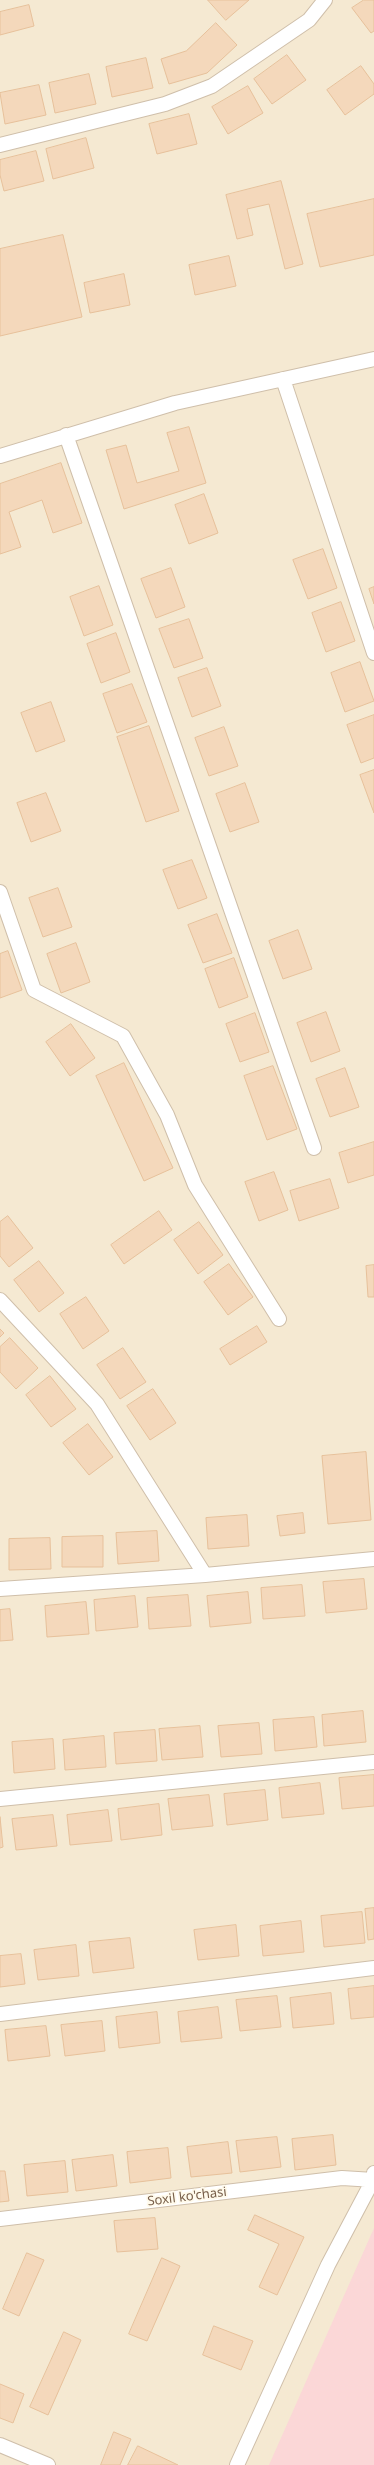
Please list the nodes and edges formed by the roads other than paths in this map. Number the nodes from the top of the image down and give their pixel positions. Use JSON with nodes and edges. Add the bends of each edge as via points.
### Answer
{"nodes":[{"id":1,"x":325,"y":0,"type":"edge"},
{"id":2,"x":0,"y":145,"type":"edge"},
{"id":3,"x":374,"y":359,"type":"edge"},
{"id":4,"x":283,"y":379,"type":"junction"},
{"id":5,"x":66,"y":435,"type":"junction"},
{"id":6,"x":0,"y":456,"type":"edge"},
{"id":7,"x":374,"y":653,"type":"edge"},
{"id":8,"x":0,"y":892,"type":"edge"},
{"id":9,"x":314,"y":1148,"type":"dead end"},
{"id":10,"x":0,"y":1300,"type":"edge"},
{"id":11,"x":278,"y":1320,"type":"dead end"},
{"id":12,"x":374,"y":1558,"type":"edge"},
{"id":13,"x":205,"y":1575,"type":"junction"},
{"id":14,"x":0,"y":1589,"type":"edge"},
{"id":15,"x":374,"y":1762,"type":"edge"},
{"id":16,"x":0,"y":1800,"type":"edge"},
{"id":17,"x":374,"y":1968,"type":"edge"},
{"id":18,"x":0,"y":2014,"type":"edge"},
{"id":19,"x":374,"y":2178,"type":"edge"},
{"id":20,"x":0,"y":2219,"type":"edge"},
{"id":21,"x":0,"y":2445,"type":"edge"},
{"id":22,"x":48,"y":2465,"type":"edge"},
{"id":23,"x":237,"y":2465,"type":"edge"}],
"edges":[{"from":1,"to":2,"type":"street","via":[[309,20],[212,86],[165,104]]},
{"from":3,"to":4,"type":"street"},
{"from":4,"to":5,"type":"street","via":[[175,403]]},
{"from":4,"to":7,"type":"street"},
{"from":5,"to":6,"type":"street"},
{"from":5,"to":9,"type":"street"},
{"from":8,"to":11,"type":"street","via":[[34,990],[123,1036],[167,1115],[195,1185]]},
{"from":10,"to":13,"type":"street","via":[[97,1404]]},
{"from":12,"to":13,"type":"street"},
{"from":13,"to":14,"type":"street"},
{"from":15,"to":16,"type":"street"},
{"from":17,"to":18,"type":"street"},
{"from":19,"to":20,"type":"street","name":"Soxil ko'chasi","via":[[342,2178]]},
{"from":19,"to":23,"type":"street","via":[[328,2265]]},
{"from":21,"to":22,"type":"street"}]}
